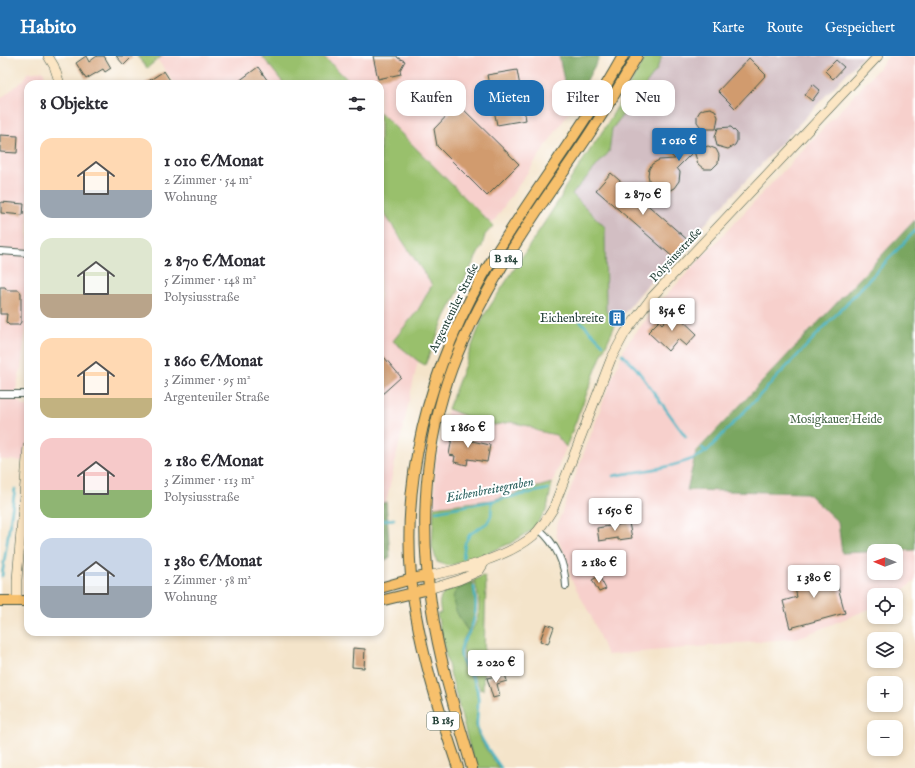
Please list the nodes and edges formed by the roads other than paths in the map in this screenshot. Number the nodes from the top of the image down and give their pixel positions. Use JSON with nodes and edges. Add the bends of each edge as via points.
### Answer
{"nodes":[{"id":1,"x":48,"y":56,"type":"edge"},
{"id":2,"x":624,"y":56,"type":"edge"},
{"id":3,"x":636,"y":56,"type":"edge"},
{"id":4,"x":878,"y":56,"type":"edge"},
{"id":5,"x":59,"y":80,"type":"edge"},
{"id":6,"x":0,"y":251,"type":"edge"},
{"id":7,"x":24,"y":252,"type":"edge"},
{"id":8,"x":0,"y":394,"type":"edge"},
{"id":9,"x":24,"y":394,"type":"edge"},
{"id":10,"x":24,"y":492,"type":"edge"},
{"id":11,"x":539,"y":529,"type":"junction"},
{"id":12,"x":486,"y":560,"type":"junction"},
{"id":13,"x":428,"y":576,"type":"junction"},
{"id":14,"x":412,"y":579,"type":"junction"},
{"id":15,"x":566,"y":586,"type":"dead end"},
{"id":16,"x":384,"y":587,"type":"edge"},
{"id":17,"x":429,"y":589,"type":"junction"},
{"id":18,"x":413,"y":593,"type":"junction"},
{"id":19,"x":384,"y":600,"type":"edge"},
{"id":20,"x":0,"y":601,"type":"edge"},
{"id":21,"x":17,"y":601,"type":"junction"},
{"id":22,"x":24,"y":601,"type":"edge"},
{"id":23,"x":458,"y":768,"type":"edge"},
{"id":24,"x":472,"y":768,"type":"edge"}],
"edges":[{"from":1,"to":5,"type":"street"},
{"from":2,"to":14,"type":"main road","name":"Argenteuiler Straße","number":"B 184","via":[[496,254],[451,339],[429,401],[413,479],[410,518]]},
{"from":3,"to":13,"type":"main road","name":"Argenteuiler Straße","number":"B 184","via":[[497,274],[467,331],[453,365],[430,451],[425,516]]},
{"from":4,"to":11,"type":"street","name":"Polysiusstraße","via":[[652,297],[633,321],[611,359],[553,509]]},
{"from":6,"to":7,"type":"street"},
{"from":8,"to":9,"type":"street"},
{"from":10,"to":21,"type":"street"},
{"from":11,"to":12,"type":"street","name":"Polysiusstraße","via":[[512,550]]},
{"from":11,"to":15,"type":"street","via":[[550,539],[561,558]]},
{"from":12,"to":13,"type":"street","name":"Polysiusstraße"},
{"from":12,"to":17,"type":"street","name":"Polysiusstraße","via":[[479,571]]},
{"from":13,"to":14,"type":"main road"},
{"from":13,"to":17,"type":"main road","name":"Argenteuiler Straße","number":"B 184"},
{"from":14,"to":16,"type":"main road"},
{"from":14,"to":18,"type":"main road","name":"Argenteuiler Straße","number":"B 184"},
{"from":17,"to":18,"type":"main road"},
{"from":17,"to":24,"type":"main road","name":"Argenteuiler Straße","number":"B 185","via":[[441,657]]},
{"from":18,"to":19,"type":"main road"},
{"from":18,"to":23,"type":"main road","name":"Argenteuiler Straße","number":"B 185","via":[[428,668]]},
{"from":20,"to":21,"type":"main road"},
{"from":21,"to":22,"type":"main road"}]}
